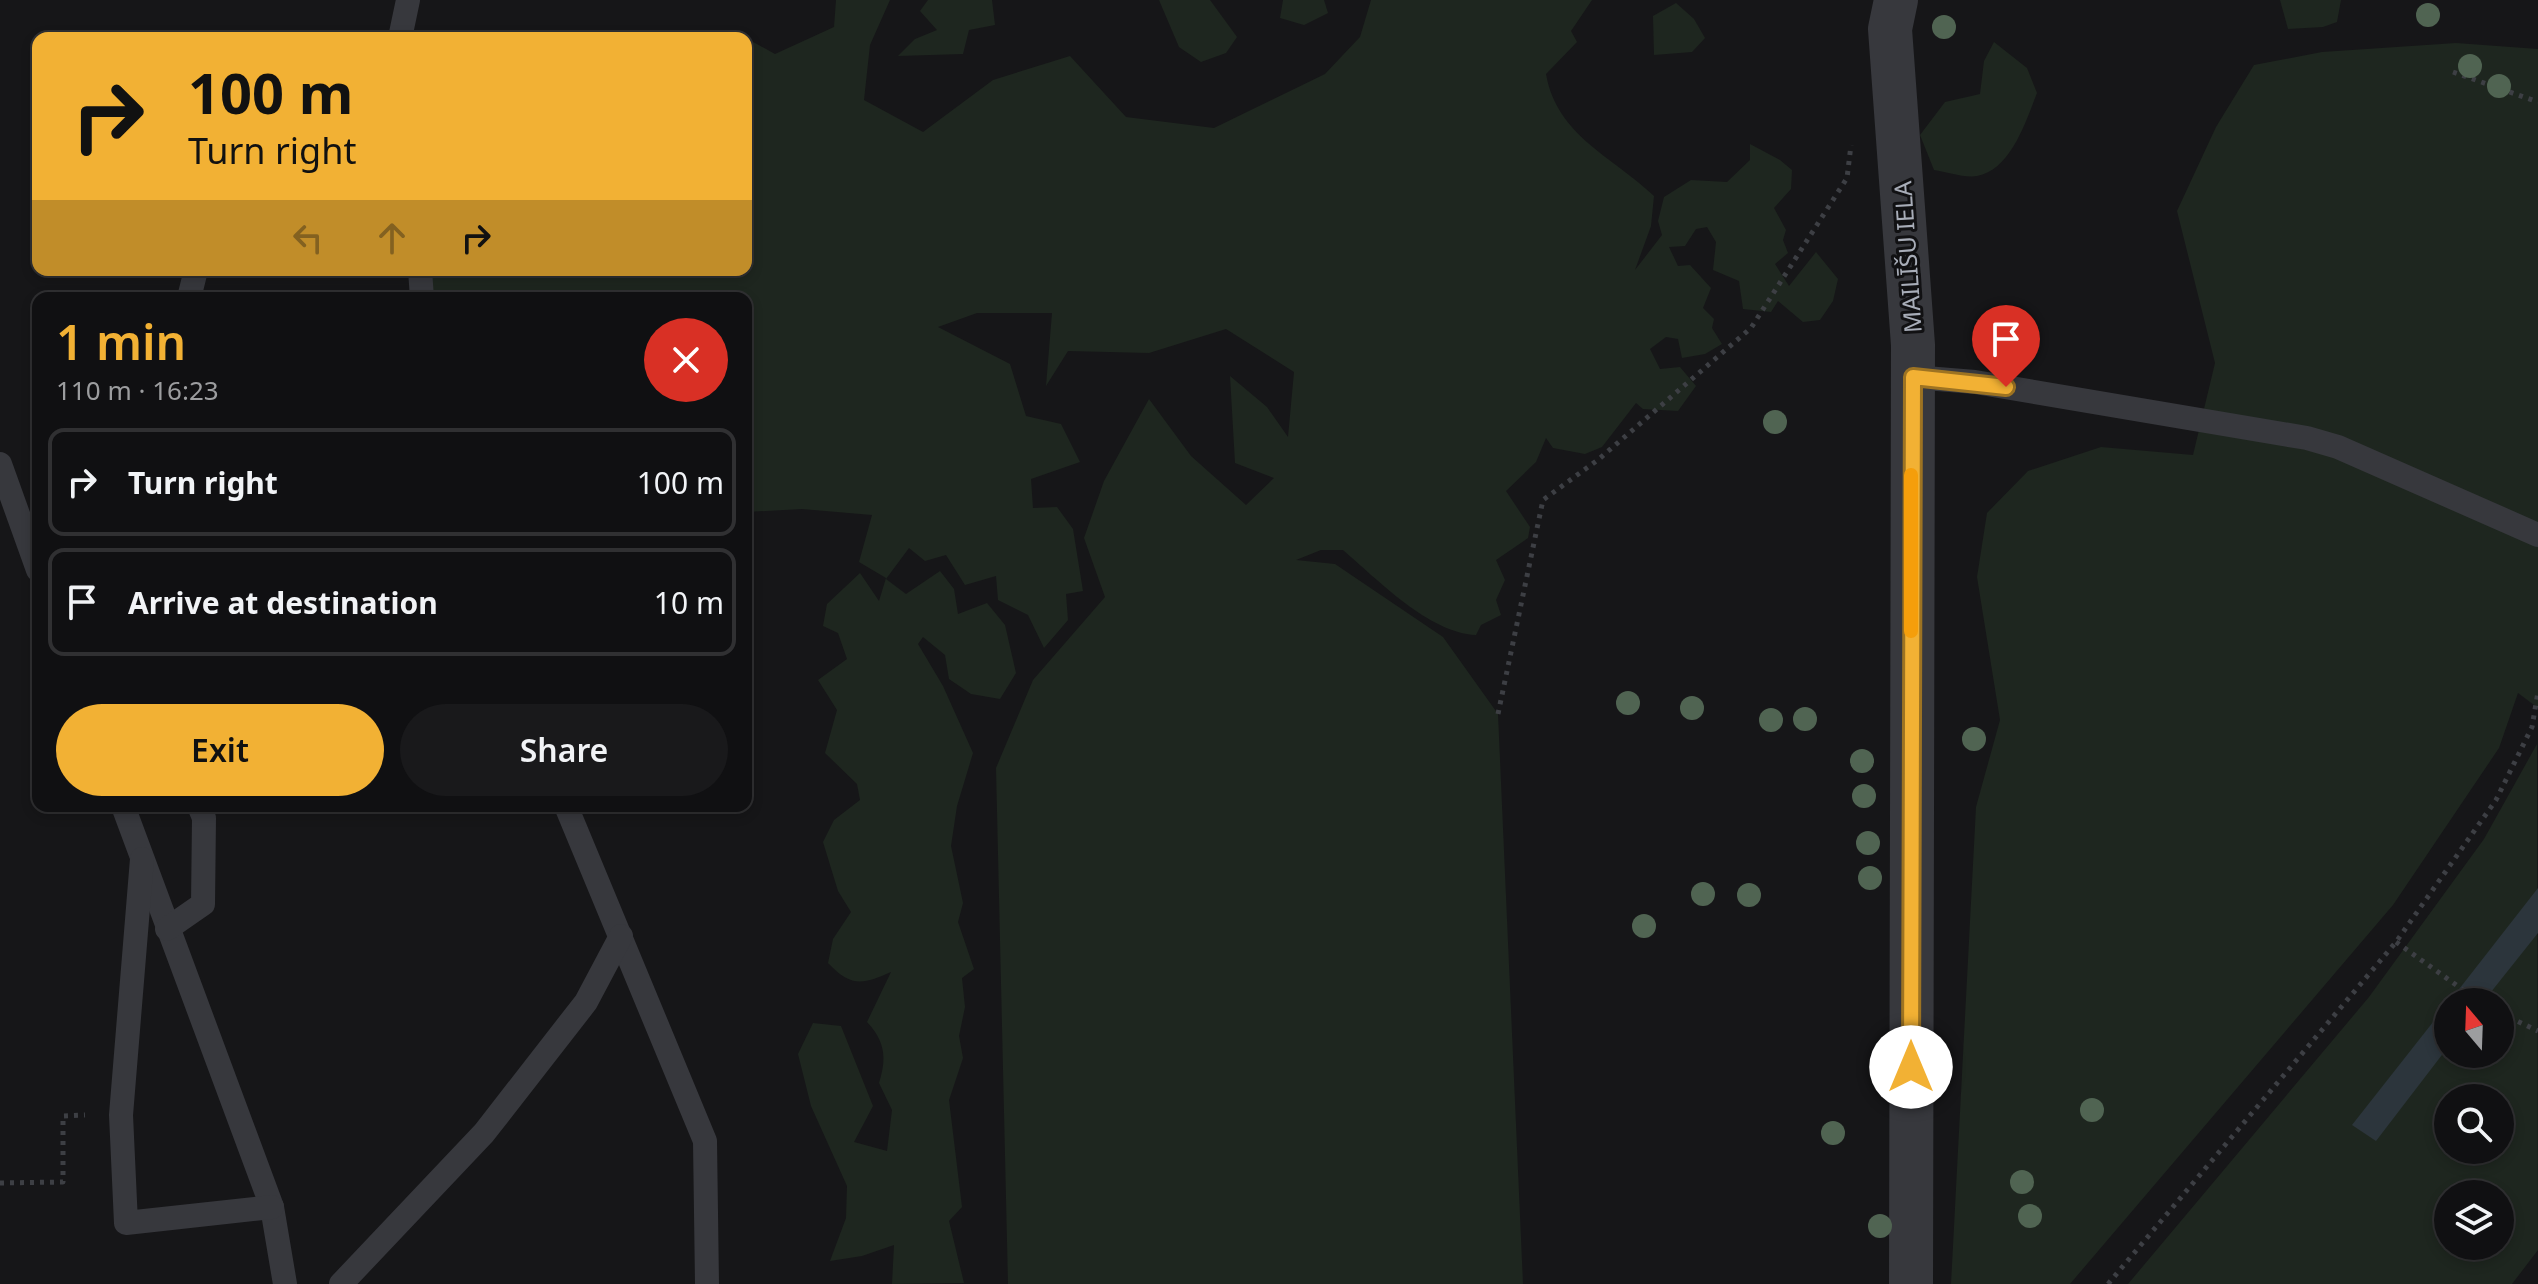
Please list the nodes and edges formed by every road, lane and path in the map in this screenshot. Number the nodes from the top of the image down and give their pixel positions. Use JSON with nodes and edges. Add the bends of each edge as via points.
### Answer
{"nodes":[{"id":1,"x":408,"y":0,"type":"edge"},
{"id":2,"x":1896,"y":0,"type":"edge"},
{"id":3,"x":398,"y":32,"type":"edge"},
{"id":4,"x":2453,"y":72,"type":"dead end"},
{"id":5,"x":2538,"y":102,"type":"edge"},
{"id":6,"x":1852,"y":135,"type":"dead end"},
{"id":7,"x":1913,"y":377,"type":"junction"},
{"id":8,"x":0,"y":464,"type":"edge"},
{"id":9,"x":2538,"y":535,"type":"edge"},
{"id":10,"x":32,"y":553,"type":"edge"},
{"id":11,"x":2538,"y":692,"type":"edge"},
{"id":12,"x":1498,"y":714,"type":"dead end"},
{"id":13,"x":2532,"y":727,"type":"junction"},
{"id":14,"x":2538,"y":732,"type":"edge"},
{"id":15,"x":125,"y":812,"type":"edge"},
{"id":16,"x":202,"y":812,"type":"edge"},
{"id":17,"x":569,"y":812,"type":"edge"},
{"id":18,"x":142,"y":859,"type":"junction"},
{"id":19,"x":167,"y":929,"type":"junction"},
{"id":20,"x":621,"y":936,"type":"junction"},
{"id":21,"x":2396,"y":942,"type":"junction"},
{"id":22,"x":2461,"y":988,"type":"edge"},
{"id":23,"x":2514,"y":1020,"type":"edge"},
{"id":24,"x":2538,"y":1031,"type":"edge"},
{"id":25,"x":121,"y":1115,"type":"junction"},
{"id":26,"x":0,"y":1183,"type":"edge"},
{"id":27,"x":272,"y":1207,"type":"junction"},
{"id":28,"x":285,"y":1284,"type":"edge"},
{"id":29,"x":341,"y":1284,"type":"edge"},
{"id":30,"x":707,"y":1284,"type":"edge"},
{"id":31,"x":1911,"y":1284,"type":"edge"},
{"id":32,"x":2108,"y":1284,"type":"edge"}],
"edges":[{"from":1,"to":3,"type":"lane"},
{"from":2,"to":7,"type":"street","name":"MAILĪŠU IELA","via":[[1890,29]]},
{"from":4,"to":5,"type":"path"},
{"from":6,"to":12,"type":"path","via":[[1847,178],[1751,328],[1599,459],[1543,500]]},
{"from":7,"to":9,"type":"lane","via":[[1975,382],[2307,438]]},
{"from":7,"to":31,"type":"street","name":"MAILĪŠU IELA"},
{"from":8,"to":10,"type":"lane"},
{"from":11,"to":13,"type":"path"},
{"from":13,"to":14,"type":"path"},
{"from":13,"to":21,"type":"path","via":[[2496,800]]},
{"from":15,"to":18,"type":"lane"},
{"from":16,"to":19,"type":"lane","via":[[203,904]]},
{"from":17,"to":20,"type":"lane"},
{"from":18,"to":19,"type":"lane"},
{"from":18,"to":25,"type":"lane"},
{"from":19,"to":27,"type":"lane"},
{"from":20,"to":29,"type":"lane","via":[[586,1002],[484,1133]]},
{"from":20,"to":30,"type":"lane","via":[[705,1141]]},
{"from":21,"to":22,"type":"path"},
{"from":21,"to":32,"type":"path"},
{"from":23,"to":24,"type":"path"},
{"from":25,"to":26,"type":"path","via":[[63,1116],[63,1182]]},
{"from":25,"to":27,"type":"lane","via":[[126,1223]]},
{"from":27,"to":28,"type":"lane"}]}
